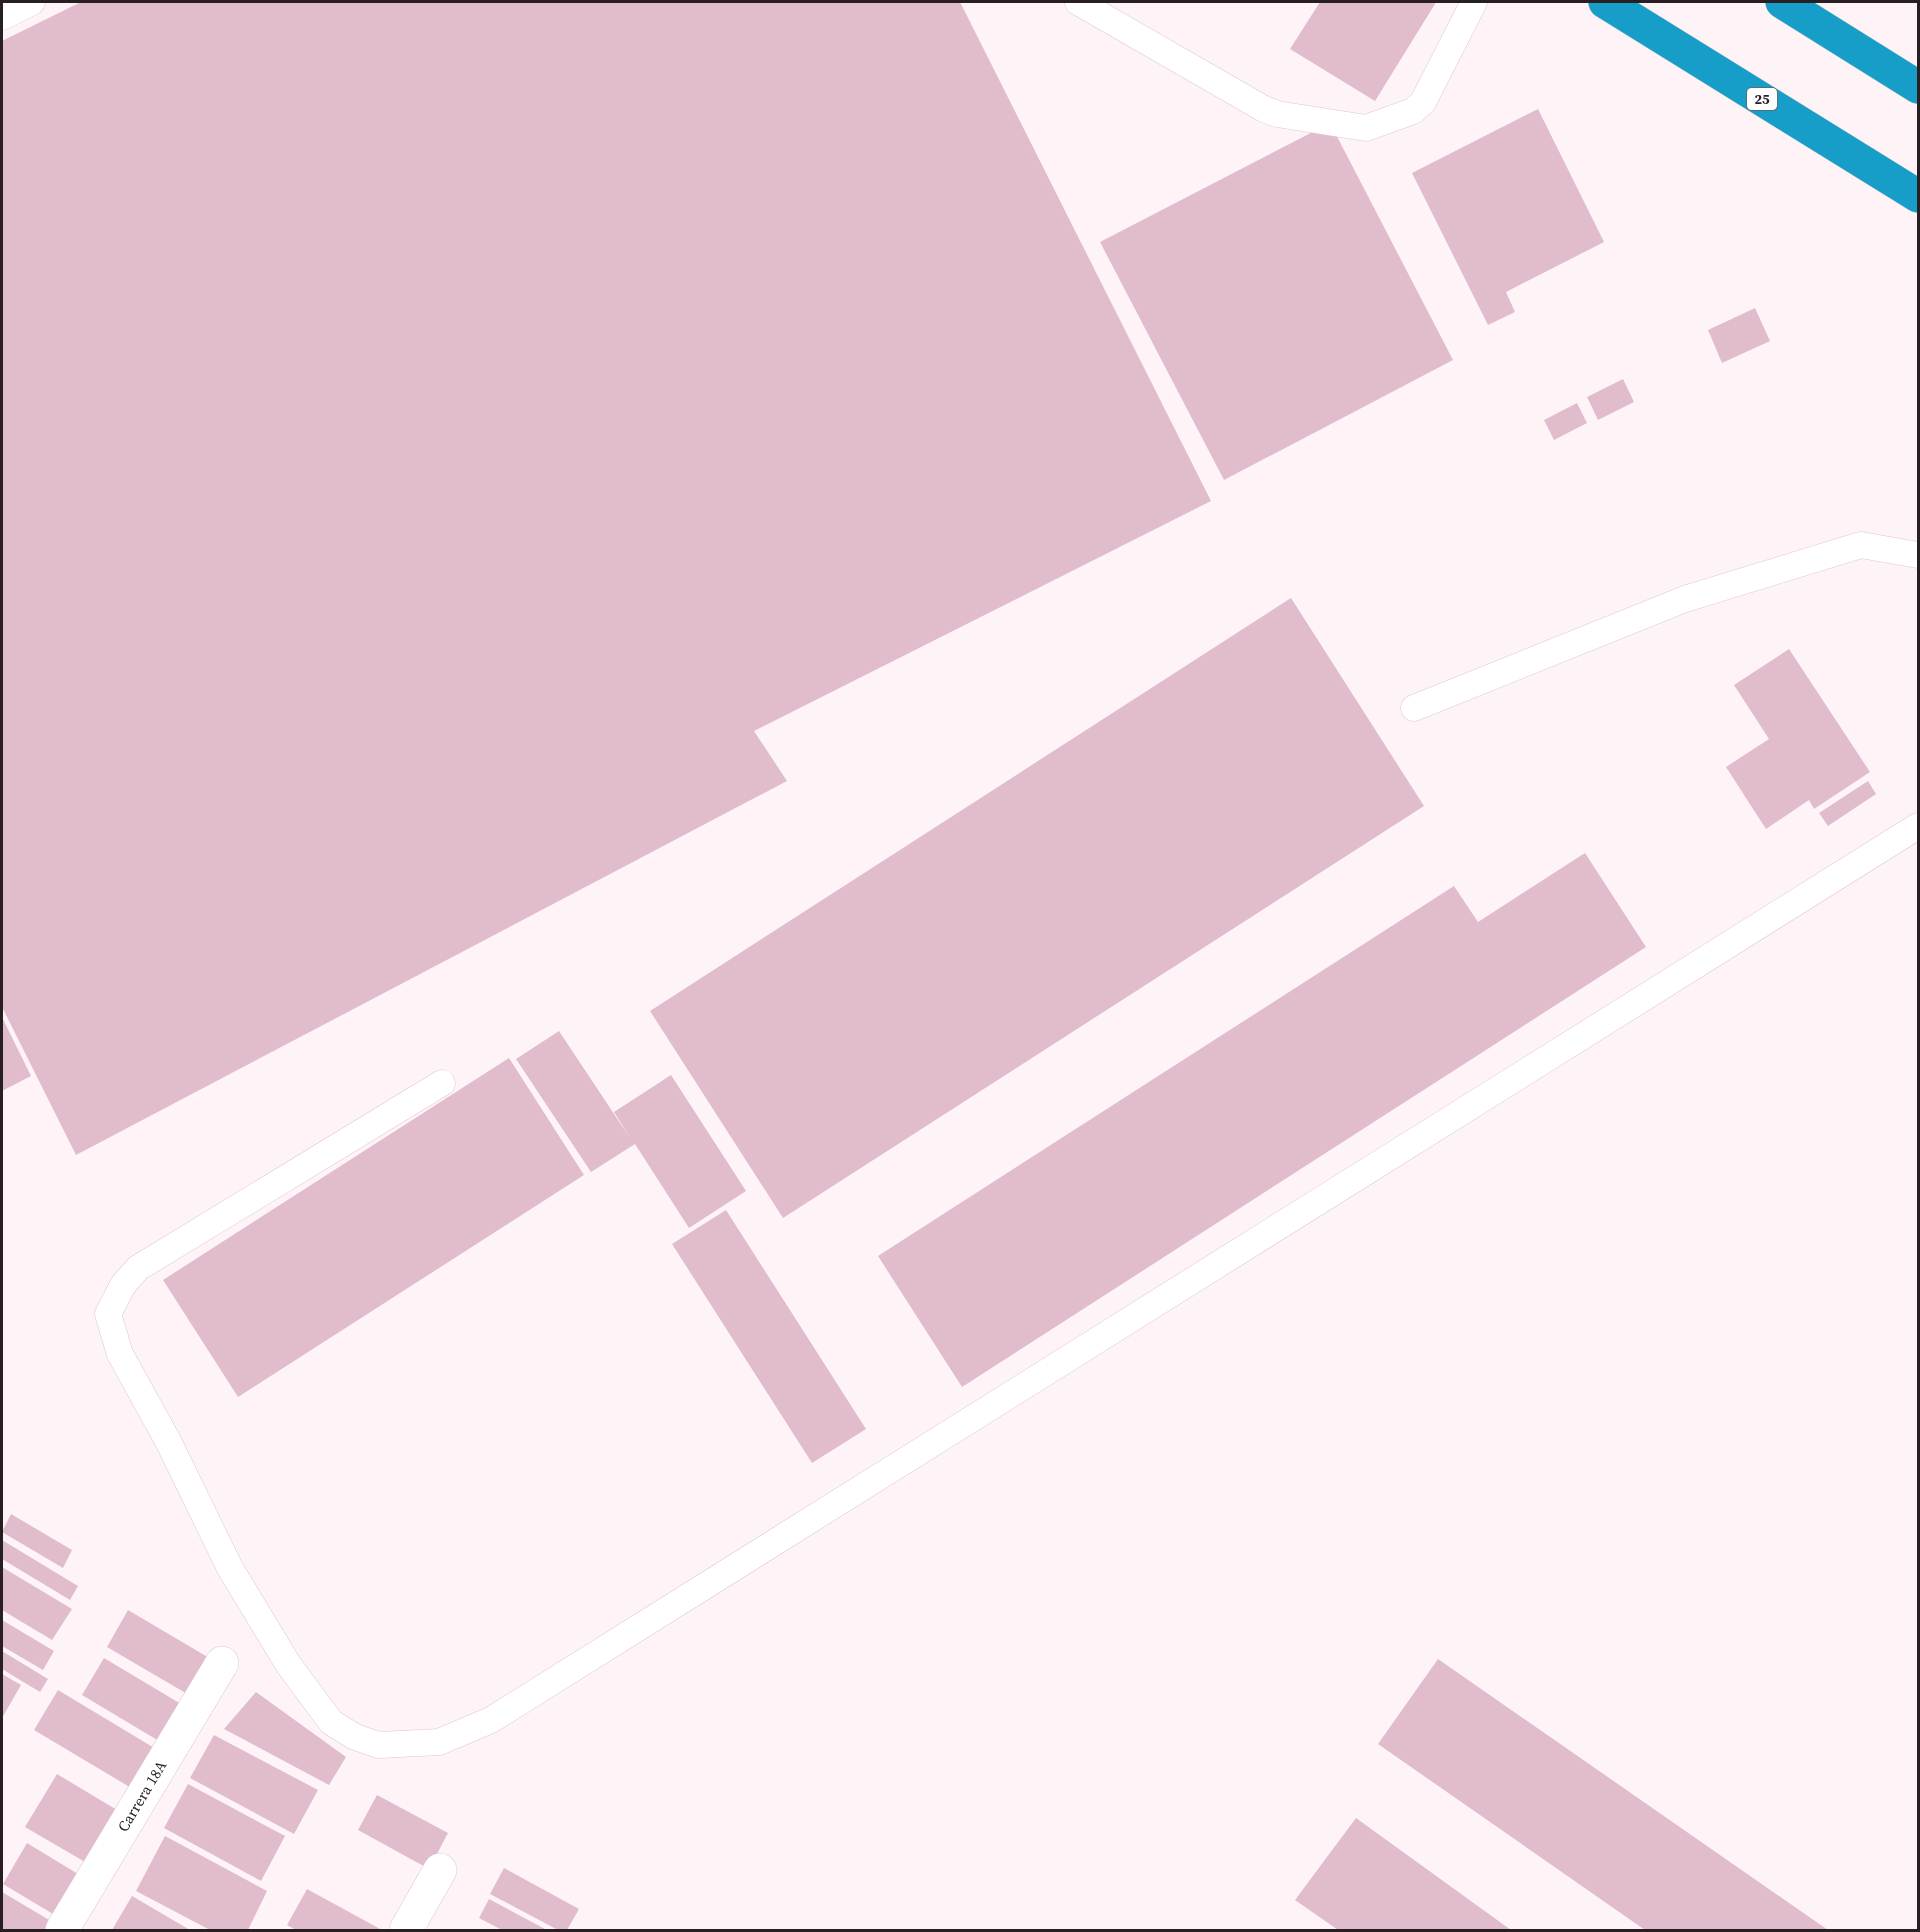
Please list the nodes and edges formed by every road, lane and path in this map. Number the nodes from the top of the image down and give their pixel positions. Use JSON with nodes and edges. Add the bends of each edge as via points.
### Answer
{"nodes":[{"id":1,"x":32,"y":2,"type":"edge"},
{"id":2,"x":1078,"y":2,"type":"edge"},
{"id":3,"x":1474,"y":2,"type":"edge"},
{"id":4,"x":1605,"y":2,"type":"edge"},
{"id":5,"x":1782,"y":2,"type":"edge"},
{"id":6,"x":2,"y":17,"type":"edge"},
{"id":7,"x":1918,"y":87,"type":"edge"},
{"id":8,"x":1918,"y":196,"type":"edge"},
{"id":9,"x":1918,"y":555,"type":"edge"},
{"id":10,"x":1414,"y":708,"type":"dead end"},
{"id":11,"x":1918,"y":826,"type":"edge"},
{"id":12,"x":442,"y":1083,"type":"dead end"},
{"id":13,"x":222,"y":1663,"type":"dead end"},
{"id":14,"x":440,"y":1870,"type":"dead end"},
{"id":15,"x":62,"y":1930,"type":"edge"},
{"id":16,"x":406,"y":1930,"type":"edge"}],
"edges":[{"from":1,"to":6,"type":"lane"},
{"from":2,"to":3,"type":"lane","via":[[1264,109],[1366,128],[1413,111],[1423,102]]},
{"from":4,"to":8,"type":"highway","number":"25"},
{"from":5,"to":7,"type":"highway"},
{"from":9,"to":10,"type":"lane","via":[[1861,545],[1850,548],[1685,599]]},
{"from":11,"to":12,"type":"lane","via":[[491,1720],[439,1742],[379,1745],[355,1737],[331,1722],[288,1664],[230,1568],[120,1354],[108,1314],[123,1285],[138,1268]]},
{"from":13,"to":15,"type":"street","name":"Carrera 18A"},
{"from":14,"to":16,"type":"street"}]}
